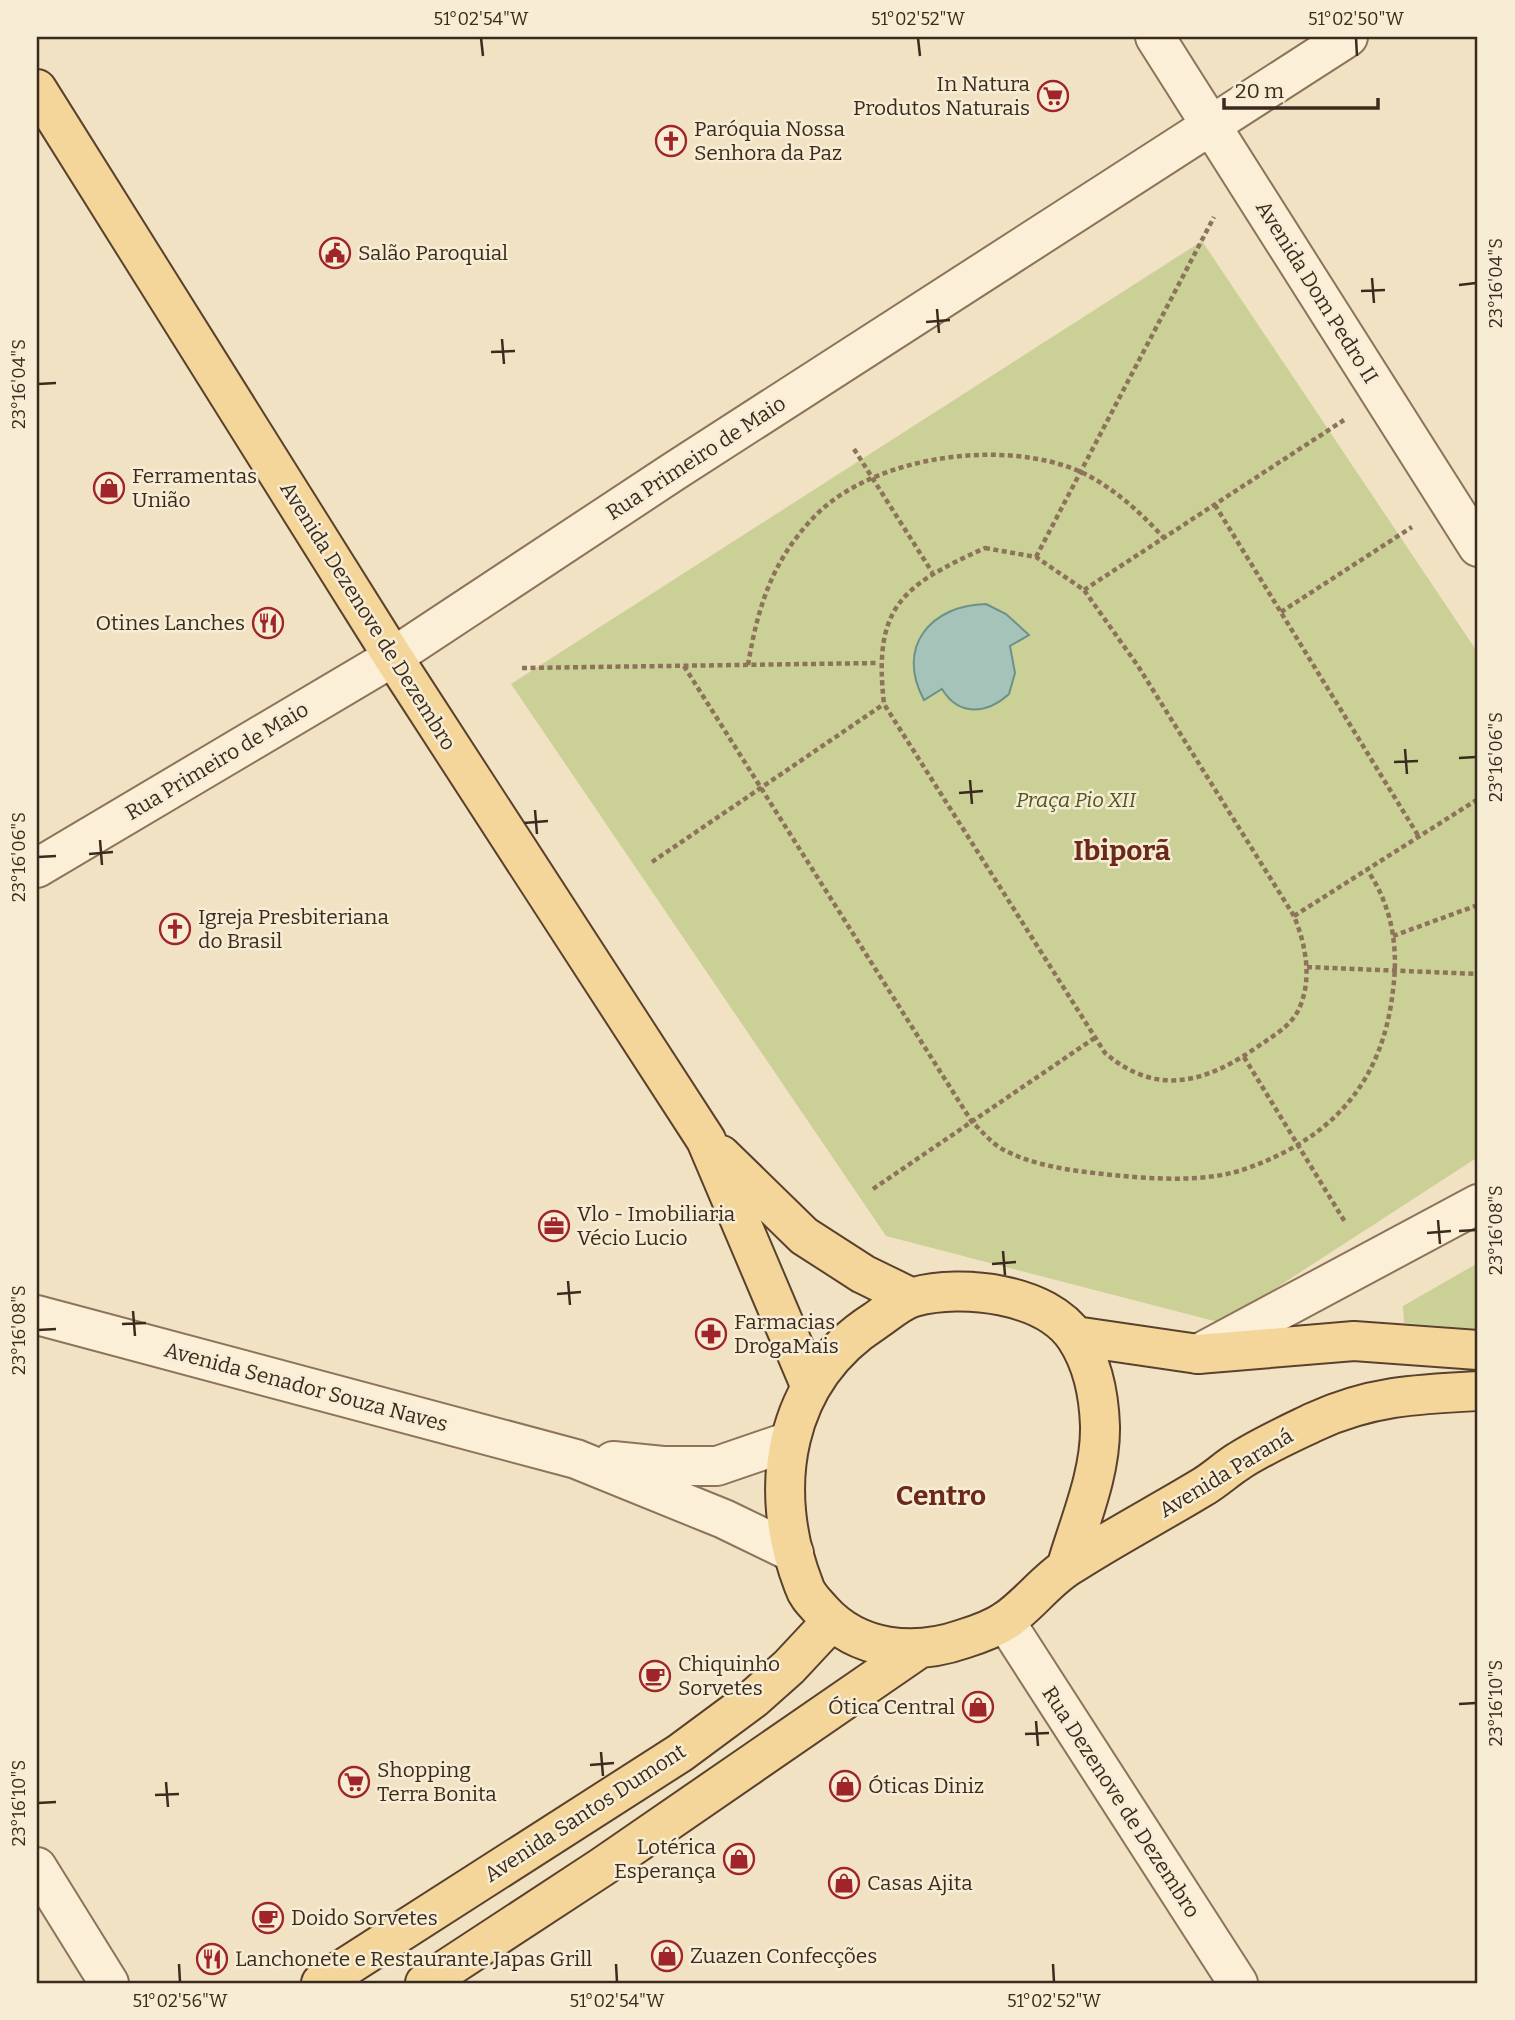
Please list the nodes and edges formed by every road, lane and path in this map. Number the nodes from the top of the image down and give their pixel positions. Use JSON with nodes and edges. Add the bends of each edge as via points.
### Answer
{"nodes":[{"id":1,"x":1155,"y":37,"type":"edge"},
{"id":2,"x":1348,"y":37,"type":"edge"},
{"id":3,"x":37,"y":89,"type":"edge"},
{"id":4,"x":1212,"y":125,"type":"junction"},
{"id":5,"x":1220,"y":207,"type":"dead end"},
{"id":6,"x":1352,"y":415,"type":"dead end"},
{"id":7,"x":854,"y":449,"type":"dead end"},
{"id":8,"x":1081,"y":472,"type":"junction"},
{"id":9,"x":873,"y":479,"type":"junction"},
{"id":10,"x":1215,"y":505,"type":"junction"},
{"id":11,"x":1421,"y":522,"type":"dead end"},
{"id":12,"x":1164,"y":538,"type":"junction"},
{"id":13,"x":1478,"y":547,"type":"edge"},
{"id":14,"x":1036,"y":557,"type":"junction"},
{"id":15,"x":932,"y":572,"type":"junction"},
{"id":16,"x":1084,"y":590,"type":"junction"},
{"id":17,"x":1281,"y":612,"type":"junction"},
{"id":18,"x":393,"y":657,"type":"junction"},
{"id":19,"x":879,"y":663,"type":"junction"},
{"id":20,"x":748,"y":665,"type":"junction"},
{"id":21,"x":684,"y":666,"type":"junction"},
{"id":22,"x":522,"y":668,"type":"dead end"},
{"id":23,"x":884,"y":704,"type":"junction"},
{"id":24,"x":762,"y":788,"type":"junction"},
{"id":25,"x":1478,"y":799,"type":"edge"},
{"id":26,"x":1419,"y":837,"type":"junction"},
{"id":27,"x":652,"y":862,"type":"dead end"},
{"id":28,"x":37,"y":868,"type":"edge"},
{"id":29,"x":1367,"y":869,"type":"junction"},
{"id":30,"x":1478,"y":905,"type":"edge"},
{"id":31,"x":1294,"y":916,"type":"junction"},
{"id":32,"x":1393,"y":936,"type":"junction"},
{"id":33,"x":1307,"y":967,"type":"junction"},
{"id":34,"x":1396,"y":971,"type":"junction"},
{"id":35,"x":1478,"y":974,"type":"edge"},
{"id":36,"x":1096,"y":1038,"type":"junction"},
{"id":37,"x":1244,"y":1057,"type":"junction"},
{"id":38,"x":972,"y":1122,"type":"junction"},
{"id":39,"x":706,"y":1140,"type":"junction"},
{"id":40,"x":1298,"y":1144,"type":"junction"},
{"id":41,"x":873,"y":1189,"type":"dead end"},
{"id":42,"x":1478,"y":1204,"type":"edge"},
{"id":43,"x":1346,"y":1223,"type":"dead end"},
{"id":44,"x":910,"y":1297,"type":"junction"},
{"id":45,"x":37,"y":1315,"type":"edge"},
{"id":46,"x":1075,"y":1336,"type":"junction"},
{"id":47,"x":1478,"y":1350,"type":"edge"},
{"id":48,"x":1198,"y":1354,"type":"junction"},
{"id":49,"x":810,"y":1385,"type":"junction"},
{"id":50,"x":1478,"y":1391,"type":"edge"},
{"id":51,"x":790,"y":1441,"type":"junction"},
{"id":52,"x":576,"y":1459,"type":"junction"},
{"id":53,"x":794,"y":1553,"type":"junction"},
{"id":54,"x":1066,"y":1568,"type":"junction"},
{"id":55,"x":1004,"y":1621,"type":"junction"},
{"id":56,"x":831,"y":1622,"type":"junction"},
{"id":57,"x":917,"y":1650,"type":"junction"},
{"id":58,"x":37,"y":1867,"type":"edge"},
{"id":59,"x":109,"y":1983,"type":"edge"},
{"id":60,"x":321,"y":1983,"type":"edge"},
{"id":61,"x":425,"y":1983,"type":"edge"},
{"id":62,"x":1238,"y":1983,"type":"edge"}],
"edges":[{"from":1,"to":4,"type":"street","name":"Avenida Dom Pedro II"},
{"from":2,"to":4,"type":"street","name":"Rua Primeiro de Maio"},
{"from":3,"to":18,"type":"main road","name":"Avenida Dezenove de Dezembro"},
{"from":4,"to":13,"type":"street","name":"Avenida Dom Pedro II"},
{"from":4,"to":18,"type":"street","name":"Rua Primeiro de Maio"},
{"from":5,"to":8,"type":"path"},
{"from":6,"to":10,"type":"path"},
{"from":7,"to":9,"type":"path"},
{"from":8,"to":9,"type":"path","via":[[1029,457],[991,455],[924,462]]},
{"from":8,"to":12,"type":"path","via":[[1125,501]]},
{"from":8,"to":14,"type":"path"},
{"from":9,"to":15,"type":"path"},
{"from":9,"to":20,"type":"path","via":[[813,517],[782,558],[765,588]]},
{"from":10,"to":12,"type":"path"},
{"from":10,"to":17,"type":"path"},
{"from":11,"to":17,"type":"path"},
{"from":12,"to":16,"type":"path"},
{"from":14,"to":15,"type":"path","via":[[985,548]]},
{"from":14,"to":16,"type":"path"},
{"from":15,"to":19,"type":"path","via":[[896,607],[883,632]]},
{"from":16,"to":31,"type":"path","via":[[1138,666]]},
{"from":17,"to":26,"type":"path"},
{"from":18,"to":28,"type":"street","name":"Rua Primeiro de Maio"},
{"from":18,"to":39,"type":"main road","name":"Avenida Dezenove de Dezembro"},
{"from":19,"to":20,"type":"path"},
{"from":19,"to":23,"type":"path"},
{"from":20,"to":21,"type":"path"},
{"from":21,"to":22,"type":"path"},
{"from":21,"to":24,"type":"path"},
{"from":23,"to":24,"type":"path"},
{"from":23,"to":36,"type":"path"},
{"from":24,"to":27,"type":"path"},
{"from":24,"to":38,"type":"path"},
{"from":25,"to":26,"type":"path"},
{"from":26,"to":29,"type":"path"},
{"from":29,"to":31,"type":"path"},
{"from":29,"to":32,"type":"path","via":[[1385,902]]},
{"from":30,"to":32,"type":"path"},
{"from":31,"to":33,"type":"path","via":[[1305,943]]},
{"from":32,"to":34,"type":"path"},
{"from":33,"to":34,"type":"path"},
{"from":33,"to":37,"type":"path","via":[[1301,1004],[1287,1027]]},
{"from":34,"to":35,"type":"path"},
{"from":34,"to":40,"type":"path","via":[[1390,1018],[1367,1082],[1348,1104]]},
{"from":36,"to":37,"type":"path","via":[[1105,1053],[1127,1071],[1175,1081],[1203,1078]]},
{"from":36,"to":38,"type":"path"},
{"from":37,"to":40,"type":"path"},
{"from":38,"to":40,"type":"path","via":[[1001,1149],[1032,1162],[1129,1177],[1199,1178],[1247,1168]]},
{"from":38,"to":41,"type":"path"},
{"from":39,"to":44,"type":"main road","name":"Avenida Dezenove de Dezembro","via":[[804,1236]]},
{"from":39,"to":49,"type":"main road","name":"Avenida Dezenove de Dezembro"},
{"from":40,"to":43,"type":"path"},
{"from":42,"to":48,"type":"street"},
{"from":44,"to":46,"type":"main road","via":[[960,1290],[1002,1294],[1042,1310]]},
{"from":44,"to":49,"type":"main road","via":[[853,1335]]},
{"from":45,"to":52,"type":"street","name":"Avenida Senador Souza Naves"},
{"from":46,"to":48,"type":"main road"},
{"from":46,"to":54,"type":"main road","via":[[1096,1382],[1100,1429],[1093,1480]]},
{"from":47,"to":48,"type":"main road","via":[[1354,1340]]},
{"from":49,"to":51,"type":"main road"},
{"from":50,"to":54,"type":"main road","name":"Avenida Paraná","via":[[1374,1399],[1315,1422],[1239,1461],[1208,1485]]},
{"from":51,"to":52,"type":"street","via":[[717,1466]]},
{"from":51,"to":53,"type":"main road","via":[[784,1486]]},
{"from":52,"to":53,"type":"street","via":[[724,1519]]},
{"from":53,"to":56,"type":"main road","via":[[805,1591]]},
{"from":54,"to":55,"type":"main road","name":"Avenida Paraná"},
{"from":55,"to":57,"type":"main road","name":"Avenida Paraná","via":[[962,1640]]},
{"from":55,"to":62,"type":"street","name":"Rua Dezenove de Dezembro"},
{"from":56,"to":57,"type":"main road","via":[[869,1644]]},
{"from":56,"to":60,"type":"main road","name":"Avenida Santos Dumont","via":[[753,1699],[680,1753]]},
{"from":57,"to":61,"type":"main road"},
{"from":58,"to":59,"type":"street"}]}
